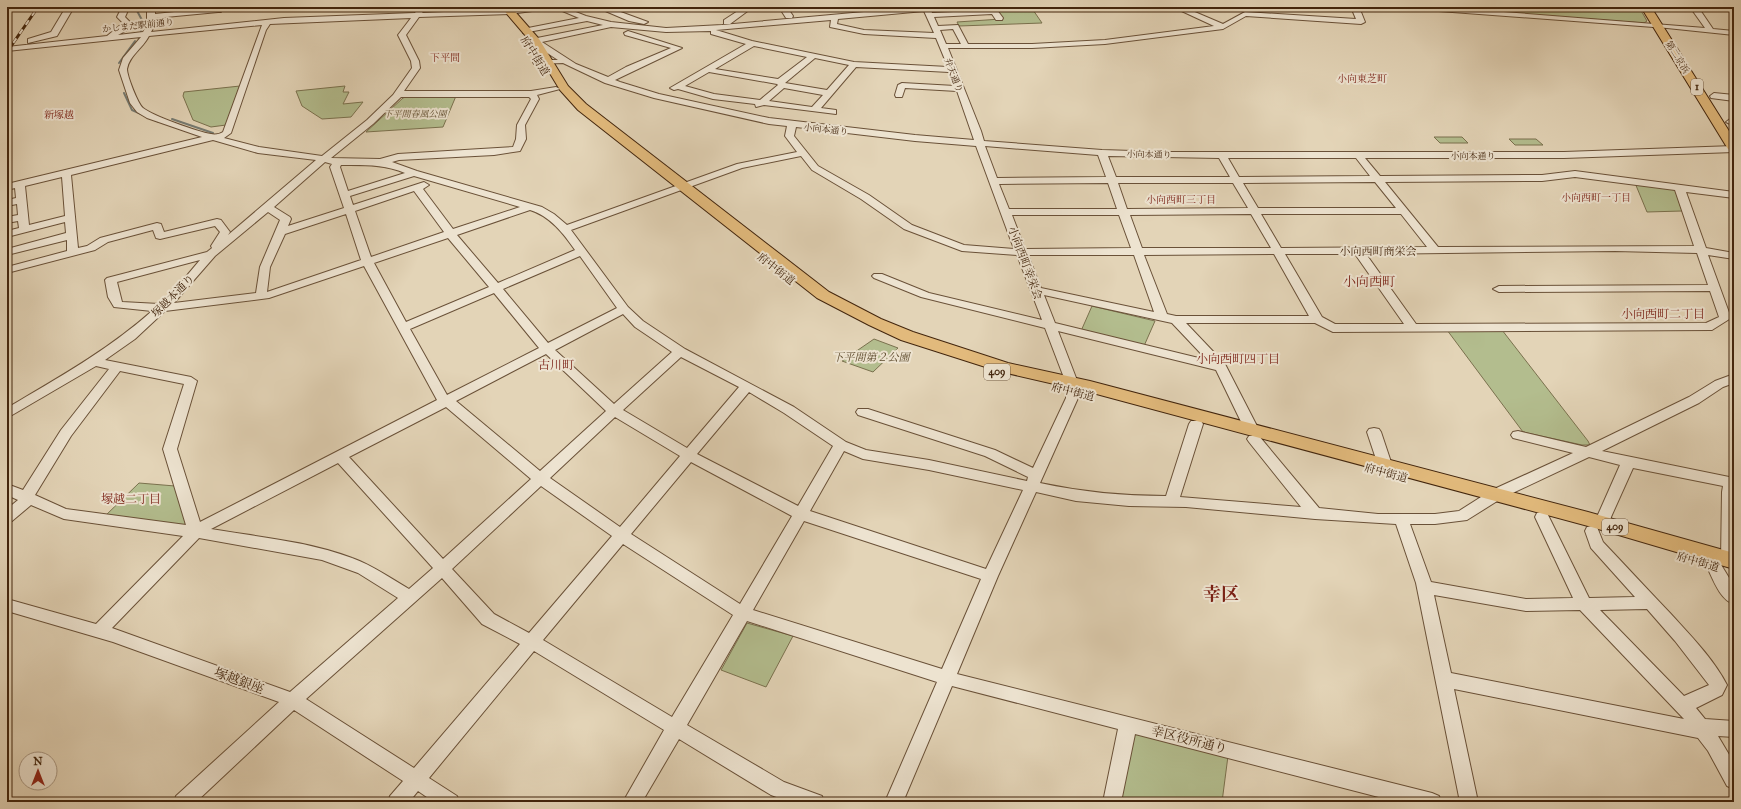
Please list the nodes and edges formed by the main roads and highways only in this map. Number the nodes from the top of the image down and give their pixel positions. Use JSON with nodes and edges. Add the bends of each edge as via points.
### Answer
{"nodes":[{"id":1,"x":1646,"y":7,"type":"edge"},
{"id":2,"x":1657,"y":7,"type":"edge"},
{"id":3,"x":508,"y":9,"type":"edge"},
{"id":4,"x":518,"y":23,"type":"junction"},
{"id":5,"x":1666,"y":26,"type":"junction"},
{"id":6,"x":542,"y":61,"type":"junction"},
{"id":7,"x":1733,"y":124,"type":"edge"},
{"id":8,"x":1734,"y":149,"type":"edge"},
{"id":9,"x":679,"y":188,"type":"junction"},
{"id":10,"x":1072,"y":388,"type":"junction"},
{"id":11,"x":1253,"y":434,"type":"junction"},
{"id":12,"x":1492,"y":498,"type":"junction"},
{"id":13,"x":1598,"y":528,"type":"junction"},
{"id":14,"x":1728,"y":565,"type":"edge"}],
"edges":[{"from":1,"to":5,"type":"highway","name":"第二京浜","number":"1"},
{"from":2,"to":5,"type":"highway","name":"第二京浜","number":"1"},
{"from":3,"to":4,"type":"highway","name":"府中街道","number":"409"},
{"from":4,"to":6,"type":"highway","name":"府中街道","number":"409","via":[[520,32]]},
{"from":4,"to":6,"type":"highway","name":"府中街道","number":"409","via":[[535,41]]},
{"from":5,"to":7,"type":"highway","name":"第二京浜","number":"1"},
{"from":5,"to":8,"type":"highway","name":"第二京浜","number":"1"},
{"from":6,"to":9,"type":"highway","name":"府中街道","number":"409","via":[[582,107]]},
{"from":6,"to":9,"type":"highway","name":"府中街道","number":"409","via":[[556,90],[574,108]]},
{"from":9,"to":10,"type":"highway","name":"府中街道","number":"409","via":[[812,297],[838,313],[943,357]]},
{"from":10,"to":11,"type":"highway","name":"府中街道","number":"409"},
{"from":10,"to":11,"type":"highway","name":"府中街道","number":"409","via":[[1196,424]]},
{"from":11,"to":12,"type":"highway","name":"府中街道","number":"409"},
{"from":11,"to":12,"type":"highway","name":"府中街道","number":"409","via":[[1385,465]]},
{"from":12,"to":13,"type":"highway","name":"府中街道","number":"409"},
{"from":12,"to":13,"type":"highway","name":"府中街道","number":"409","via":[[1542,517]]},
{"from":13,"to":14,"type":"highway","name":"府中街道","number":"409"}]}
